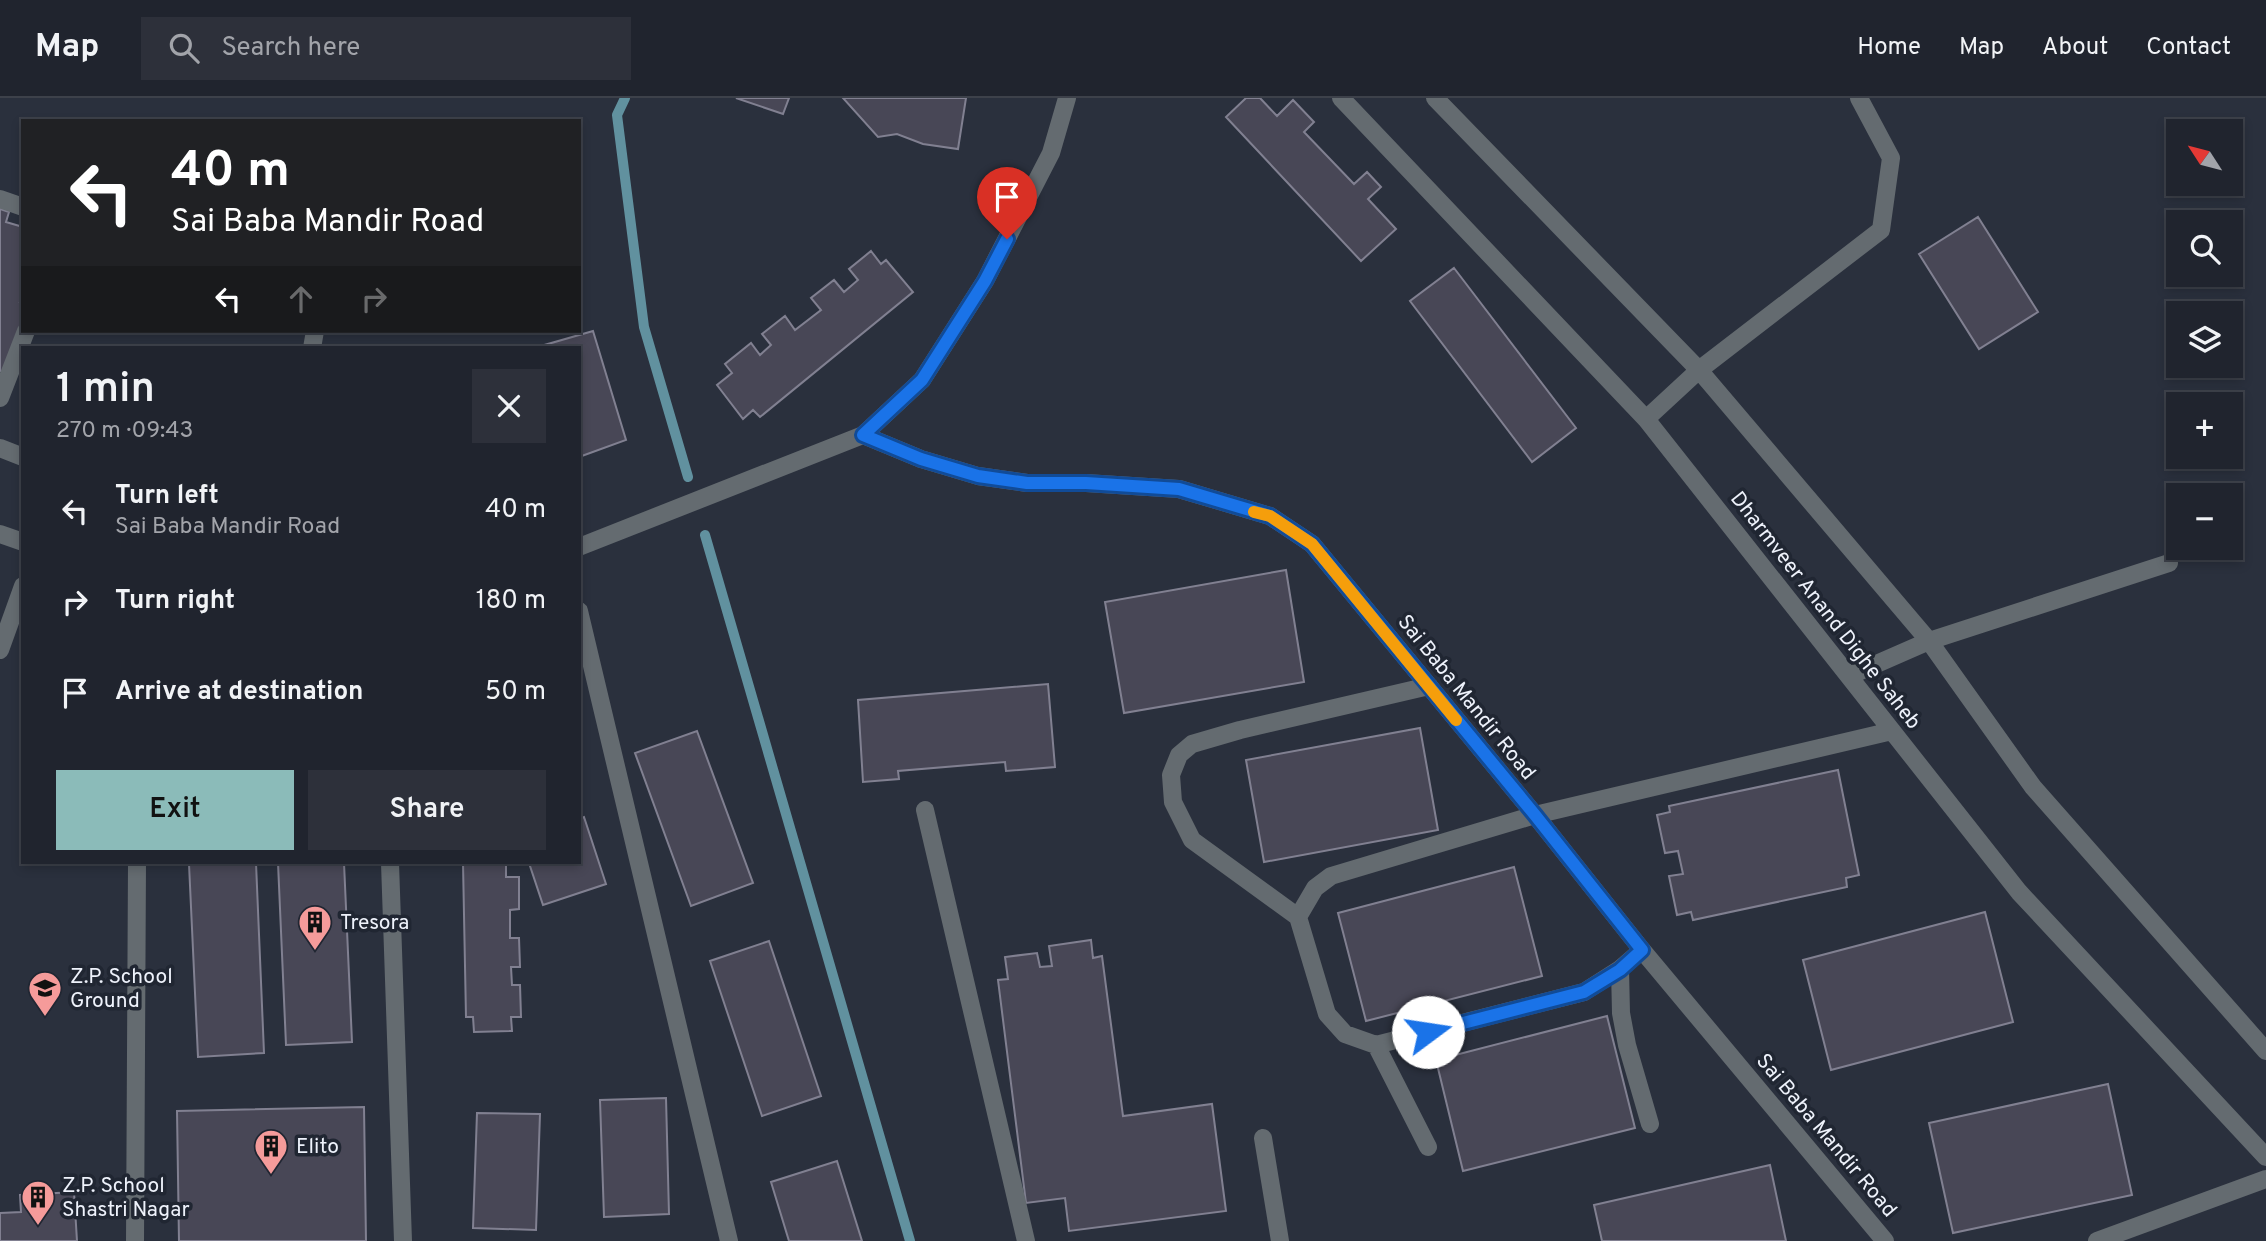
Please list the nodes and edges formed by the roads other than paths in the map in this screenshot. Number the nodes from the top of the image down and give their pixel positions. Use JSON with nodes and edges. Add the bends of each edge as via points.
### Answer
{"nodes":[{"id":1,"x":1067,"y":98,"type":"edge"},
{"id":2,"x":1342,"y":98,"type":"edge"},
{"id":3,"x":1436,"y":98,"type":"edge"},
{"id":4,"x":1859,"y":98,"type":"edge"},
{"id":5,"x":0,"y":199,"type":"edge"},
{"id":6,"x":21,"y":206,"type":"edge"},
{"id":7,"x":25,"y":333,"type":"edge"},
{"id":8,"x":1699,"y":370,"type":"junction"},
{"id":9,"x":0,"y":398,"type":"edge"},
{"id":10,"x":1646,"y":419,"type":"junction"},
{"id":11,"x":863,"y":435,"type":"junction"},
{"id":12,"x":0,"y":448,"type":"edge"},
{"id":13,"x":21,"y":456,"type":"edge"},
{"id":14,"x":0,"y":534,"type":"edge"},
{"id":15,"x":21,"y":541,"type":"edge"},
{"id":16,"x":581,"y":546,"type":"edge"},
{"id":17,"x":2169,"y":563,"type":"dead end"},
{"id":18,"x":21,"y":592,"type":"edge"},
{"id":19,"x":581,"y":619,"type":"edge"},
{"id":20,"x":1929,"y":641,"type":"junction"},
{"id":21,"x":0,"y":650,"type":"edge"},
{"id":22,"x":1849,"y":676,"type":"junction"},
{"id":23,"x":1429,"y":686,"type":"junction"},
{"id":24,"x":1892,"y":731,"type":"junction"},
{"id":25,"x":925,"y":810,"type":"dead end"},
{"id":26,"x":1535,"y":815,"type":"junction"},
{"id":27,"x":136,"y":864,"type":"edge"},
{"id":28,"x":390,"y":864,"type":"edge"},
{"id":29,"x":1298,"y":917,"type":"junction"},
{"id":30,"x":1642,"y":950,"type":"junction"},
{"id":31,"x":1620,"y":970,"type":"junction"},
{"id":32,"x":1376,"y":1045,"type":"junction"},
{"id":33,"x":2266,"y":1051,"type":"edge"},
{"id":34,"x":1650,"y":1124,"type":"dead end"},
{"id":35,"x":1263,"y":1139,"type":"dead end"},
{"id":36,"x":1428,"y":1147,"type":"dead end"},
{"id":37,"x":2266,"y":1157,"type":"edge"},
{"id":38,"x":2266,"y":1179,"type":"edge"},
{"id":39,"x":135,"y":1241,"type":"edge"},
{"id":40,"x":403,"y":1241,"type":"edge"},
{"id":41,"x":729,"y":1241,"type":"edge"},
{"id":42,"x":1026,"y":1241,"type":"edge"},
{"id":43,"x":1280,"y":1241,"type":"edge"},
{"id":44,"x":1885,"y":1241,"type":"edge"},
{"id":45,"x":2097,"y":1241,"type":"edge"}],
"edges":[{"from":1,"to":11,"type":"street","via":[[1051,153],[985,281],[922,380]]},
{"from":2,"to":10,"type":"street","name":"Dharmveer Anand Dighe Saheb"},
{"from":3,"to":8,"type":"street"},
{"from":4,"to":8,"type":"street","via":[[1891,158],[1881,230]]},
{"from":5,"to":6,"type":"street"},
{"from":7,"to":9,"type":"street"},
{"from":8,"to":10,"type":"street"},
{"from":8,"to":20,"type":"street"},
{"from":10,"to":22,"type":"street","name":"Dharmveer Anand Dighe Saheb"},
{"from":11,"to":16,"type":"street"},
{"from":11,"to":23,"type":"street","name":"Sai Baba Mandir Road","via":[[978,476],[1027,483],[1179,489],[1270,516],[1312,544]]},
{"from":12,"to":13,"type":"street"},
{"from":14,"to":15,"type":"street"},
{"from":17,"to":20,"type":"street"},
{"from":18,"to":21,"type":"street"},
{"from":19,"to":41,"type":"street"},
{"from":20,"to":22,"type":"street"},
{"from":20,"to":33,"type":"street","via":[[2033,788]]},
{"from":22,"to":24,"type":"street","name":"Dharmveer Anand Dighe Saheb"},
{"from":23,"to":26,"type":"street","name":"Sai Baba Mandir Road"},
{"from":23,"to":29,"type":"street","via":[[1240,730],[1192,744],[1179,755],[1171,775],[1173,802],[1192,840]]},
{"from":24,"to":26,"type":"street"},
{"from":24,"to":37,"type":"street","name":"Dharmveer Anand Dighe Saheb","via":[[2019,892]]},
{"from":25,"to":42,"type":"street"},
{"from":26,"to":29,"type":"street","via":[[1331,876],[1315,888]]},
{"from":26,"to":30,"type":"street","name":"Sai Baba Mandir Road"},
{"from":27,"to":39,"type":"street"},
{"from":28,"to":40,"type":"street"},
{"from":29,"to":32,"type":"street","via":[[1327,1014],[1345,1034]]},
{"from":30,"to":31,"type":"street"},
{"from":30,"to":44,"type":"street","name":"Sai Baba Mandir Road"},
{"from":31,"to":32,"type":"street","via":[[1584,992]]},
{"from":31,"to":34,"type":"street","via":[[1627,1045]]},
{"from":32,"to":36,"type":"street"},
{"from":35,"to":43,"type":"street"},
{"from":38,"to":45,"type":"street"}]}
